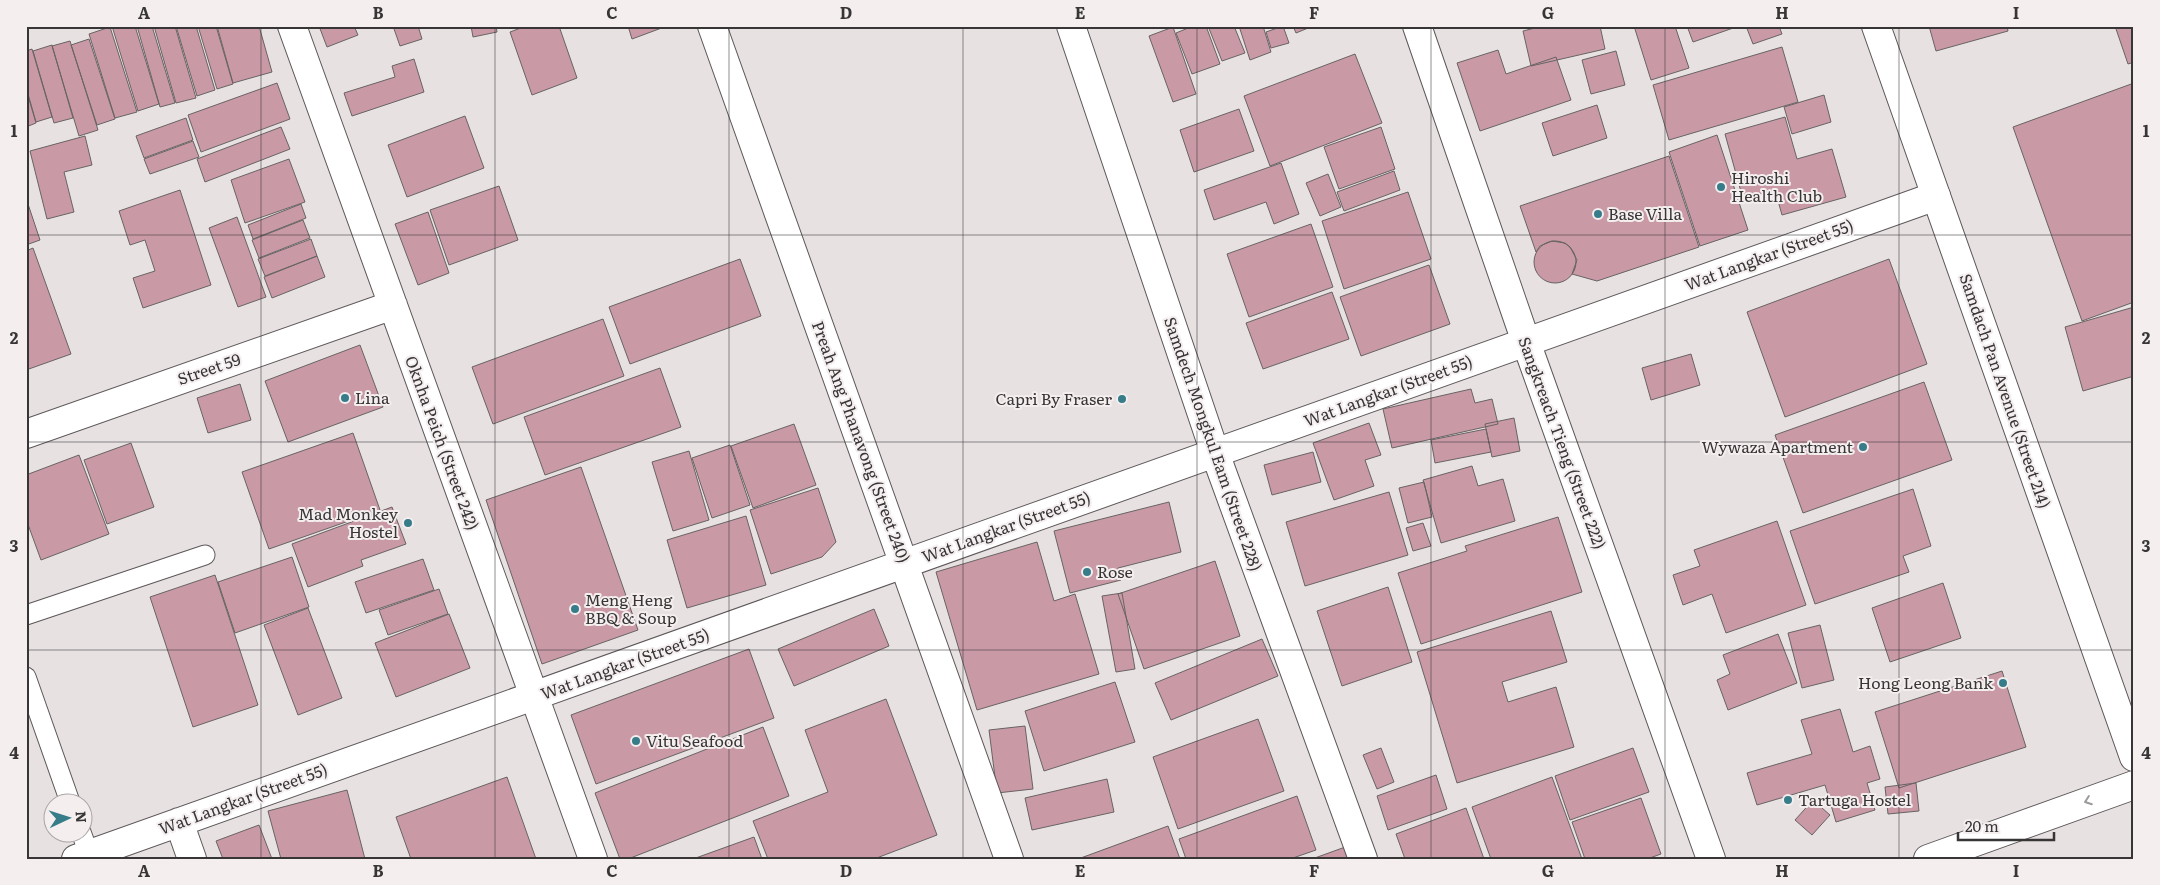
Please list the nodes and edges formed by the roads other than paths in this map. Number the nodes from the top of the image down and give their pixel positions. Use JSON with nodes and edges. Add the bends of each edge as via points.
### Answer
{"nodes":[{"id":1,"x":292,"y":26,"type":"edge"},
{"id":2,"x":712,"y":26,"type":"edge"},
{"id":3,"x":1070,"y":26,"type":"edge"},
{"id":4,"x":1417,"y":26,"type":"edge"},
{"id":5,"x":1876,"y":26,"type":"edge"},
{"id":6,"x":1936,"y":196,"type":"junction"},
{"id":7,"x":392,"y":305,"type":"junction"},
{"id":8,"x":1526,"y":342,"type":"junction"},
{"id":9,"x":26,"y":434,"type":"edge"},
{"id":10,"x":1215,"y":453,"type":"junction"},
{"id":11,"x":205,"y":556,"type":"dead end"},
{"id":12,"x":904,"y":564,"type":"junction"},
{"id":13,"x":26,"y":615,"type":"edge"},
{"id":14,"x":26,"y":677,"type":"edge"},
{"id":15,"x":534,"y":696,"type":"junction"},
{"id":16,"x":2134,"y":757,"type":"edge"},
{"id":17,"x":2134,"y":785,"type":"edge"},
{"id":18,"x":66,"y":792,"type":"edge"},
{"id":19,"x":179,"y":822,"type":"junction"},
{"id":20,"x":82,"y":849,"type":"edge"},
{"id":21,"x":192,"y":859,"type":"edge"},
{"id":22,"x":593,"y":859,"type":"edge"},
{"id":23,"x":1009,"y":859,"type":"edge"},
{"id":24,"x":1362,"y":859,"type":"edge"},
{"id":25,"x":1710,"y":859,"type":"edge"},
{"id":26,"x":1928,"y":859,"type":"edge"}],
"edges":[{"from":1,"to":7,"type":"street","name":"Oknha Peich (Street 242)"},
{"from":2,"to":12,"type":"street","name":"Preah Ang Phanavong (Street 240)"},
{"from":3,"to":10,"type":"street","name":"Samdech Mongkul Eam (Street 228)"},
{"from":4,"to":8,"type":"street","name":"Sangkreach Tieng (Street 222)"},
{"from":5,"to":6,"type":"street","name":"Samdach Pan Avenue (Street 214)"},
{"from":6,"to":8,"type":"street","name":"Wat Langkar (Street 55)"},
{"from":6,"to":16,"type":"street","name":"Samdach Pan Avenue (Street 214)"},
{"from":7,"to":9,"type":"street","name":"Street 59"},
{"from":7,"to":15,"type":"street","name":"Oknha Peich (Street 242)"},
{"from":8,"to":10,"type":"street","name":"Wat Langkar (Street 55)"},
{"from":8,"to":25,"type":"street","name":"Sangkreach Tieng (Street 222)"},
{"from":10,"to":12,"type":"street","name":"Wat Langkar (Street 55)"},
{"from":10,"to":24,"type":"street","name":"Samdech Mongkul Eam (Street 228)"},
{"from":11,"to":13,"type":"lane"},
{"from":12,"to":15,"type":"street","name":"Wat Langkar (Street 55)"},
{"from":12,"to":23,"type":"street","name":"Preah Ang Phanavong (Street 240)"},
{"from":14,"to":18,"type":"lane"},
{"from":15,"to":19,"type":"street","name":"Wat Langkar (Street 55)"},
{"from":15,"to":22,"type":"street","name":"Oknha Peich (Street 242)"},
{"from":17,"to":26,"type":"street","one_way":true},
{"from":19,"to":20,"type":"street","name":"Wat Langkar (Street 55)"},
{"from":19,"to":21,"type":"street"}]}
